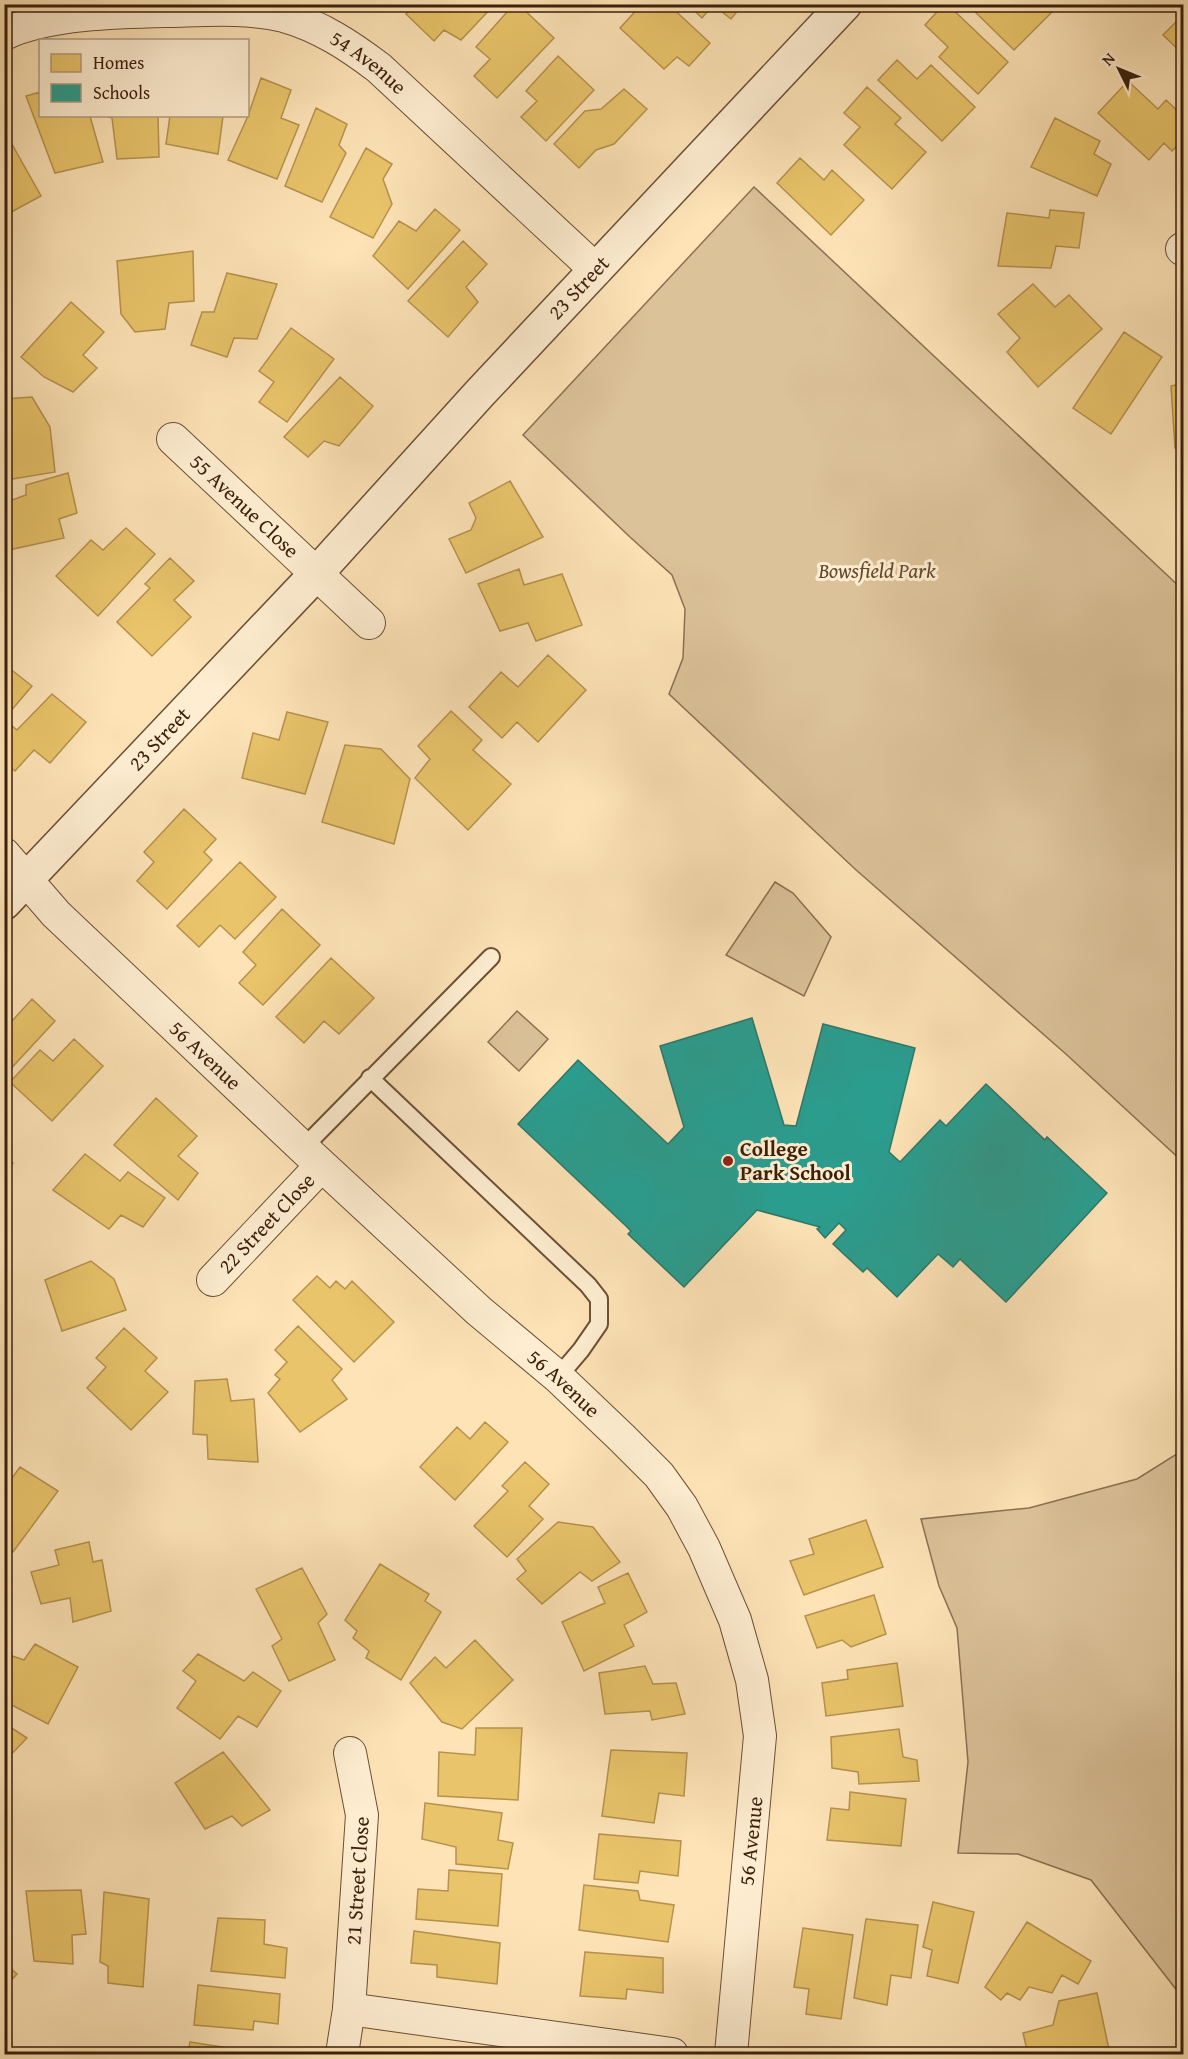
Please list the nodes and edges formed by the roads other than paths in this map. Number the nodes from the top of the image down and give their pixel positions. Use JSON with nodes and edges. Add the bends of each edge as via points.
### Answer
{"nodes":[{"id":1,"x":845,"y":4,"type":"edge"},
{"id":2,"x":117,"y":8,"type":"edge"},
{"id":3,"x":188,"y":8,"type":"edge"},
{"id":4,"x":4,"y":34,"type":"edge"},
{"id":5,"x":596,"y":270,"type":"junction"},
{"id":6,"x":173,"y":439,"type":"dead end"},
{"id":7,"x":316,"y":574,"type":"junction"},
{"id":8,"x":369,"y":623,"type":"dead end"},
{"id":9,"x":4,"y":854,"type":"edge"},
{"id":10,"x":16,"y":891,"type":"edge"},
{"id":11,"x":491,"y":957,"type":"dead end"},
{"id":12,"x":370,"y":1078,"type":"junction"},
{"id":13,"x":312,"y":1157,"type":"junction"},
{"id":14,"x":213,"y":1280,"type":"dead end"},
{"id":15,"x":558,"y":1377,"type":"junction"},
{"id":16,"x":350,"y":1753,"type":"dead end"},
{"id":17,"x":349,"y":2009,"type":"junction"},
{"id":18,"x":342,"y":2055,"type":"edge"},
{"id":19,"x":672,"y":2055,"type":"edge"},
{"id":20,"x":730,"y":2055,"type":"edge"}],
"edges":[{"from":1,"to":5,"type":"street","name":"23 Street"},
{"from":2,"to":3,"type":"street","name":"54 Avenue"},
{"from":2,"to":4,"type":"street","name":"54 Avenue","via":[[39,22]]},
{"from":3,"to":5,"type":"street","name":"54 Avenue","via":[[241,9],[284,16],[318,28],[350,46],[379,68]]},
{"from":5,"to":7,"type":"street","name":"23 Street"},
{"from":6,"to":7,"type":"street","name":"55 Avenue Close"},
{"from":7,"to":8,"type":"street"},
{"from":7,"to":10,"type":"street","name":"23 Street"},
{"from":9,"to":10,"type":"street","name":"56 Avenue"},
{"from":10,"to":13,"type":"street","name":"56 Avenue","via":[[56,914]]},
{"from":11,"to":12,"type":"lane"},
{"from":12,"to":13,"type":"lane"},
{"from":12,"to":15,"type":"lane","via":[[600,1299],[599,1324]]},
{"from":13,"to":14,"type":"street","name":"22 Street Close"},
{"from":13,"to":15,"type":"street","name":"56 Avenue","via":[[479,1311]]},
{"from":15,"to":20,"type":"street","name":"56 Avenue","via":[[659,1475],[682,1507],[735,1620],[752,1680],[760,1736]]},
{"from":16,"to":17,"type":"street","name":"21 Street Close","via":[[362,1815]]},
{"from":17,"to":18,"type":"street","name":"21 Street Close"},
{"from":17,"to":19,"type":"street"}]}
